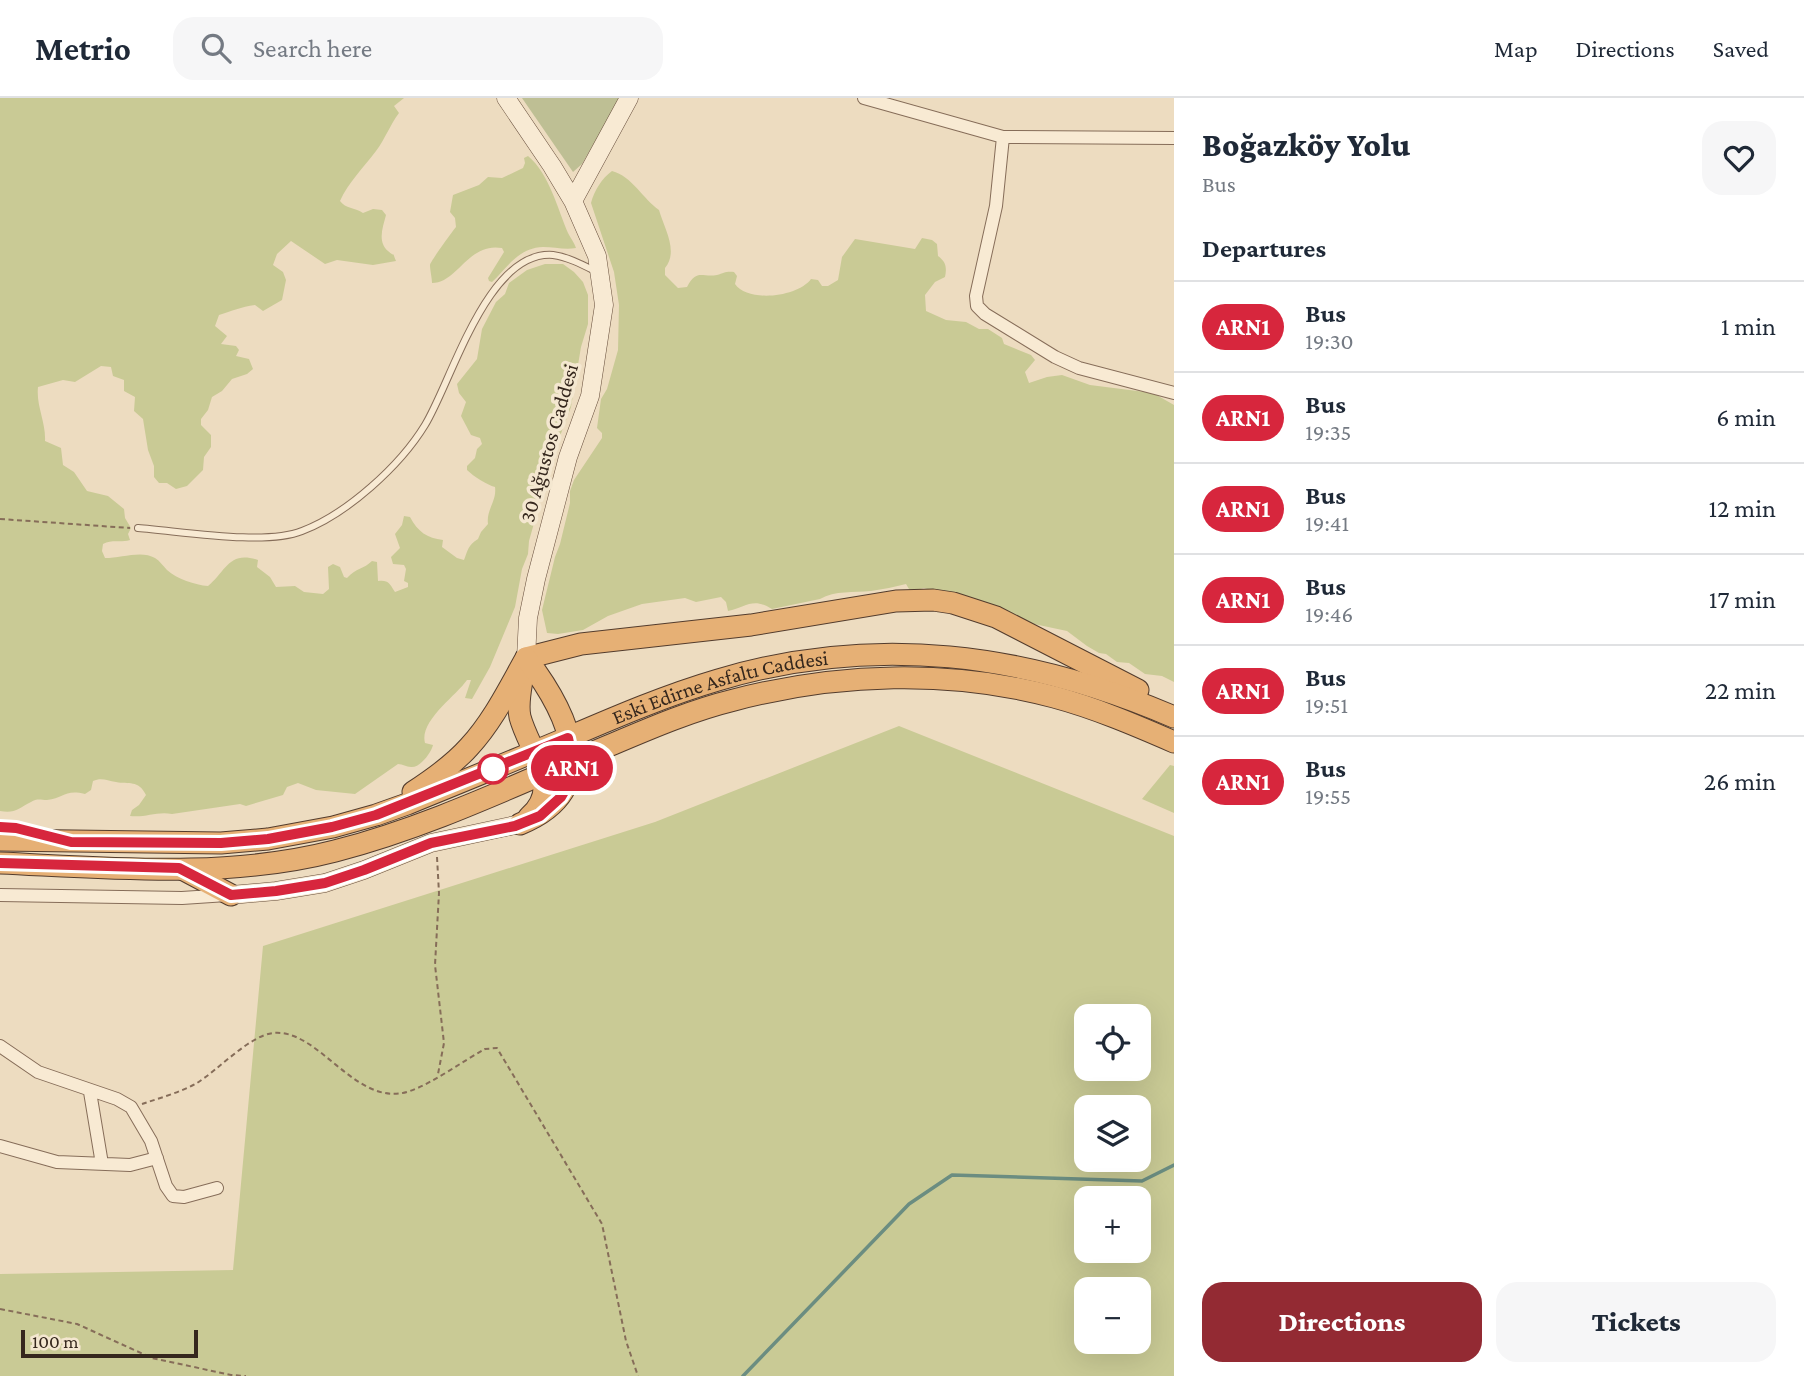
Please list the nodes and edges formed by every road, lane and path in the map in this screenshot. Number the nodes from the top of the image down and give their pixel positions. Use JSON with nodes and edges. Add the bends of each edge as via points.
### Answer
{"nodes":[{"id":1,"x":506,"y":98,"type":"edge"},
{"id":2,"x":629,"y":98,"type":"edge"},
{"id":3,"x":864,"y":98,"type":"edge"},
{"id":4,"x":923,"y":98,"type":"edge"},
{"id":5,"x":919,"y":112,"type":"junction"},
{"id":6,"x":1003,"y":137,"type":"junction"},
{"id":7,"x":1174,"y":138,"type":"edge"},
{"id":8,"x":573,"y":201,"type":"junction"},
{"id":9,"x":601,"y":273,"type":"junction"},
{"id":10,"x":1174,"y":393,"type":"edge"},
{"id":11,"x":0,"y":519,"type":"edge"},
{"id":12,"x":138,"y":528,"type":"joint"},
{"id":13,"x":526,"y":658,"type":"junction"},
{"id":14,"x":1174,"y":707,"type":"edge"},
{"id":15,"x":1174,"y":717,"type":"edge"},
{"id":16,"x":568,"y":738,"type":"junction"},
{"id":17,"x":1174,"y":742,"type":"edge"},
{"id":18,"x":535,"y":752,"type":"junction"},
{"id":19,"x":573,"y":761,"type":"junction"},
{"id":20,"x":543,"y":774,"type":"junction"},
{"id":21,"x":500,"y":793,"type":"junction"},
{"id":22,"x":376,"y":815,"type":"junction"},
{"id":23,"x":520,"y":824,"type":"junction"},
{"id":24,"x":0,"y":827,"type":"edge"},
{"id":25,"x":0,"y":840,"type":"edge"},
{"id":26,"x":71,"y":842,"type":"junction"},
{"id":27,"x":431,"y":843,"type":"junction"},
{"id":28,"x":0,"y":863,"type":"edge"},
{"id":29,"x":179,"y":868,"type":"junction"},
{"id":30,"x":0,"y":895,"type":"edge"},
{"id":31,"x":231,"y":895,"type":"junction"},
{"id":32,"x":0,"y":1046,"type":"edge"},
{"id":33,"x":437,"y":1076,"type":"junction"},
{"id":34,"x":90,"y":1092,"type":"junction"},
{"id":35,"x":131,"y":1107,"type":"junction"},
{"id":36,"x":0,"y":1146,"type":"edge"},
{"id":37,"x":157,"y":1157,"type":"junction"},
{"id":38,"x":102,"y":1164,"type":"junction"},
{"id":39,"x":217,"y":1188,"type":"dead end"},
{"id":40,"x":0,"y":1309,"type":"edge"},
{"id":41,"x":246,"y":1376,"type":"edge"},
{"id":42,"x":638,"y":1376,"type":"edge"}],
"edges":[{"from":1,"to":8,"type":"main road","name":"30 Ağustos Caddesi"},
{"from":2,"to":8,"type":"main road"},
{"from":3,"to":5,"type":"street"},
{"from":4,"to":5,"type":"street"},
{"from":5,"to":6,"type":"street"},
{"from":6,"to":7,"type":"street"},
{"from":6,"to":10,"type":"street","via":[[996,206],[977,306],[1079,368]]},
{"from":8,"to":9,"type":"main road","name":"30 Ağustos Caddesi"},
{"from":9,"to":12,"type":"lane","via":[[552,255],[524,262],[509,273],[487,300],[412,444],[367,489],[330,517],[300,533],[268,538]]},
{"from":9,"to":13,"type":"main road","name":"30 Ağustos Caddesi","via":[[604,305],[590,396],[545,538],[528,618]]},
{"from":11,"to":12,"type":"path"},
{"from":13,"to":14,"type":"highway","via":[[581,644],[751,625],[896,601],[933,600],[1005,621]]},
{"from":13,"to":16,"type":"highway","via":[[553,701]]},
{"from":13,"to":18,"type":"highway","via":[[519,707]]},
{"from":13,"to":22,"type":"highway","via":[[469,747],[432,780]]},
{"from":15,"to":16,"type":"highway","name":"Eski Edirne Asfaltı Caddesi","via":[[1114,692],[1034,669],[977,658],[897,654],[787,663],[729,677],[637,708]]},
{"from":16,"to":18,"type":"highway","name":"Eski Edirne Asfaltı Caddesi"},
{"from":16,"to":19,"type":"highway"},
{"from":17,"to":19,"type":"highway","name":"Eski Edirne Asfaltı Caddesi","via":[[1055,697],[962,680],[896,677],[805,685],[733,700]]},
{"from":18,"to":20,"type":"highway"},
{"from":18,"to":22,"type":"highway","name":"Eski Edirne Asfaltı Caddesi"},
{"from":19,"to":20,"type":"highway","name":"Eski Edirne Asfaltı Caddesi"},
{"from":19,"to":23,"type":"highway","via":[[561,797],[540,816]]},
{"from":20,"to":21,"type":"highway","name":"Eski Edirne Asfaltı Caddesi"},
{"from":20,"to":23,"type":"highway","via":[[543,800]]},
{"from":21,"to":23,"type":"highway","via":[[510,793],[524,803]]},
{"from":21,"to":29,"type":"highway","name":"Eski Edirne Asfaltı Caddesi","via":[[332,852],[265,864]]},
{"from":22,"to":26,"type":"highway","name":"Eski Edirne Asfaltı Caddesi","via":[[268,839]]},
{"from":23,"to":27,"type":"main road"},
{"from":24,"to":26,"type":"highway"},
{"from":25,"to":26,"type":"highway"},
{"from":27,"to":31,"type":"main road","via":[[325,883]]},
{"from":27,"to":33,"type":"path","via":[[438,859],[435,965],[444,1043]]},
{"from":28,"to":29,"type":"highway","name":"Eski Edirne Asfaltı Caddesi"},
{"from":29,"to":31,"type":"highway"},
{"from":30,"to":31,"type":"street"},
{"from":32,"to":34,"type":"street","via":[[38,1072]]},
{"from":33,"to":35,"type":"path","via":[[410,1092],[393,1095],[368,1087],[301,1041],[272,1033],[196,1084]]},
{"from":33,"to":42,"type":"path","via":[[485,1049],[496,1048],[601,1224]]},
{"from":34,"to":35,"type":"street"},
{"from":34,"to":38,"type":"street"},
{"from":35,"to":37,"type":"street"},
{"from":36,"to":38,"type":"street","via":[[57,1162]]},
{"from":37,"to":38,"type":"street","via":[[131,1165]]},
{"from":37,"to":39,"type":"street","via":[[173,1196]]},
{"from":40,"to":41,"type":"path","via":[[77,1324],[152,1357]]}]}
